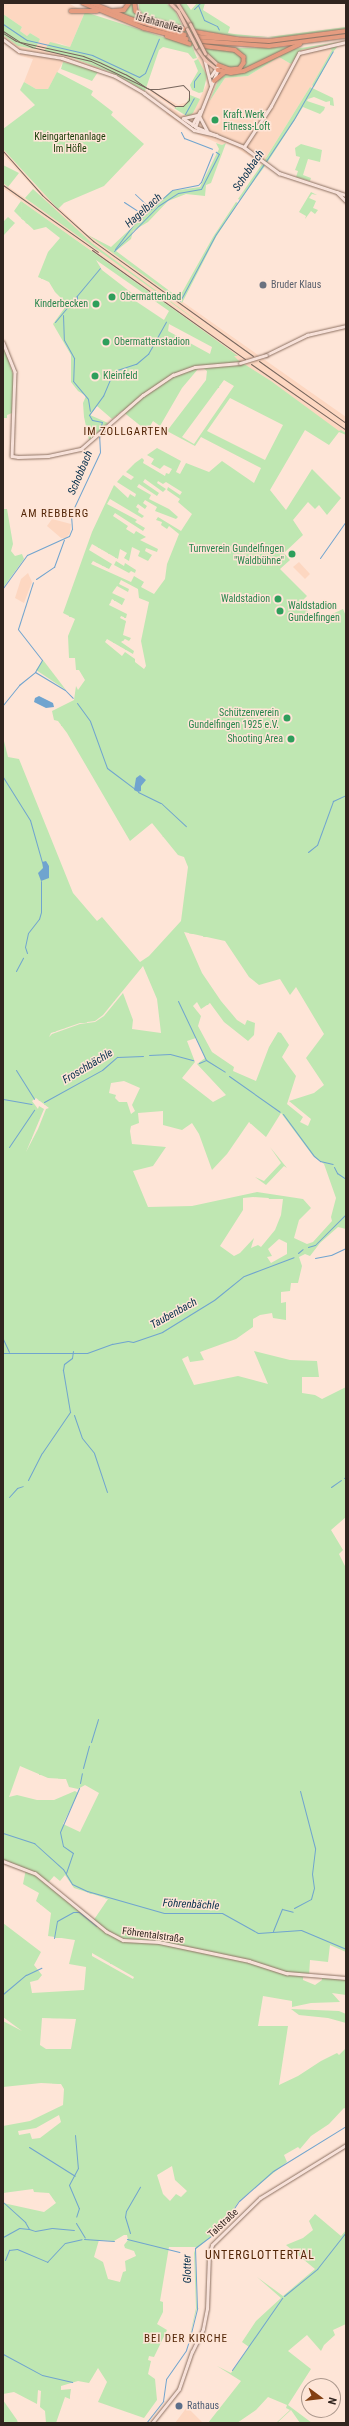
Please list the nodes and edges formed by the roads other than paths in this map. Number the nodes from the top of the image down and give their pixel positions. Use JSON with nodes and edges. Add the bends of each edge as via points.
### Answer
{"nodes":[{"id":1,"x":82,"y":3,"type":"edge"},
{"id":2,"x":92,"y":3,"type":"edge"},
{"id":3,"x":129,"y":3,"type":"edge"},
{"id":4,"x":135,"y":3,"type":"edge"},
{"id":5,"x":170,"y":3,"type":"edge"},
{"id":6,"x":177,"y":3,"type":"edge"},
{"id":7,"x":71,"y":11,"type":"dead end"},
{"id":8,"x":100,"y":11,"type":"junction"},
{"id":9,"x":110,"y":11,"type":"junction"},
{"id":10,"x":184,"y":29,"type":"tunnel mouth"},
{"id":11,"x":346,"y":31,"type":"edge"},
{"id":12,"x":196,"y":32,"type":"tunnel mouth"},
{"id":13,"x":163,"y":34,"type":"junction"},
{"id":14,"x":185,"y":35,"type":"tunnel mouth"},
{"id":15,"x":346,"y":36,"type":"edge"},
{"id":16,"x":198,"y":37,"type":"tunnel mouth"},
{"id":17,"x":3,"y":39,"type":"edge"},
{"id":18,"x":187,"y":39,"type":"tunnel mouth"},
{"id":19,"x":200,"y":41,"type":"tunnel mouth"},
{"id":20,"x":244,"y":41,"type":"junction"},
{"id":21,"x":346,"y":42,"type":"edge"},
{"id":22,"x":303,"y":43,"type":"junction"},
{"id":23,"x":190,"y":44,"type":"dead end"},
{"id":24,"x":203,"y":46,"type":"dead end"},
{"id":25,"x":205,"y":60,"type":"junction"},
{"id":26,"x":217,"y":67,"type":"junction"},
{"id":27,"x":225,"y":72,"type":"junction"},
{"id":28,"x":212,"y":81,"type":"junction"},
{"id":29,"x":199,"y":115,"type":"junction"},
{"id":30,"x":182,"y":118,"type":"junction"},
{"id":31,"x":193,"y":127,"type":"junction"},
{"id":32,"x":208,"y":132,"type":"junction"},
{"id":33,"x":216,"y":135,"type":"junction"},
{"id":34,"x":244,"y":147,"type":"junction"},
{"id":35,"x":336,"y":192,"type":"junction"},
{"id":36,"x":346,"y":195,"type":"edge"},
{"id":37,"x":346,"y":201,"type":"edge"},
{"id":38,"x":346,"y":326,"type":"edge"},
{"id":39,"x":3,"y":342,"type":"edge"},
{"id":40,"x":3,"y":1861,"type":"edge"},
{"id":41,"x":346,"y":1978,"type":"edge"},
{"id":42,"x":346,"y":2145,"type":"edge"},
{"id":43,"x":152,"y":2423,"type":"edge"}],
"edges":[{"from":1,"to":8,"type":"highway","name":"Isfahanallee"},
{"from":2,"to":9,"type":"highway","name":"Isfahanallee"},
{"from":3,"to":9,"type":"highway","via":[[124,10]]},
{"from":4,"to":10,"type":"highway","via":[[136,11],[143,18]]},
{"from":5,"to":25,"type":"main road","bridge":true},
{"from":6,"to":26,"type":"main road","bridge":true,"via":[[205,53]]},
{"from":7,"to":8,"type":"highway"},
{"from":8,"to":13,"type":"highway","name":"Isfahanallee"},
{"from":9,"to":14,"type":"highway","name":"Isfahanallee","via":[[156,28]]},
{"from":11,"to":20,"type":"highway","via":[[289,40]]},
{"from":12,"to":20,"type":"highway"},
{"from":13,"to":18,"type":"highway","name":"Isfahanallee"},
{"from":13,"to":23,"type":"highway"},
{"from":15,"to":22,"type":"highway"},
{"from":16,"to":20,"type":"highway"},
{"from":17,"to":30,"type":"street","via":[[19,51],[62,58],[115,76]]},
{"from":19,"to":22,"type":"highway","via":[[246,45]]},
{"from":21,"to":34,"type":"street","via":[[299,53],[272,106]]},
{"from":22,"to":27,"type":"highway","via":[[244,71]]},
{"from":24,"to":26,"type":"highway","via":[[235,50],[244,57],[243,66],[237,70]]},
{"from":25,"to":26,"type":"main road"},
{"from":25,"to":28,"type":"street"},
{"from":26,"to":27,"type":"highway"},
{"from":26,"to":28,"type":"street"},
{"from":27,"to":28,"type":"highway"},
{"from":28,"to":29,"type":"street"},
{"from":29,"to":30,"type":"street"},
{"from":29,"to":31,"type":"street"},
{"from":29,"to":32,"type":"street"},
{"from":30,"to":31,"type":"street"},
{"from":31,"to":32,"type":"street"},
{"from":31,"to":33,"type":"street"},
{"from":32,"to":33,"type":"street"},
{"from":33,"to":34,"type":"street"},
{"from":34,"to":35,"type":"street","via":[[264,164],[287,177]]},
{"from":35,"to":36,"type":"street"},
{"from":35,"to":37,"type":"street"},
{"from":38,"to":39,"type":"street","bridge":true,"via":[[307,335],[266,355],[240,363],[195,367],[173,374],[143,395],[101,434],[81,448],[66,454],[33,457],[12,456],[16,381],[13,364]]},
{"from":40,"to":41,"type":"street","name":"Föhrentalstraße","via":[[35,1873],[106,1931],[123,1940],[159,1942],[249,1961],[287,1973]]},
{"from":42,"to":43,"type":"street","name":"Talstraße","via":[[260,2198],[212,2245],[203,2330],[179,2389]]}]}
